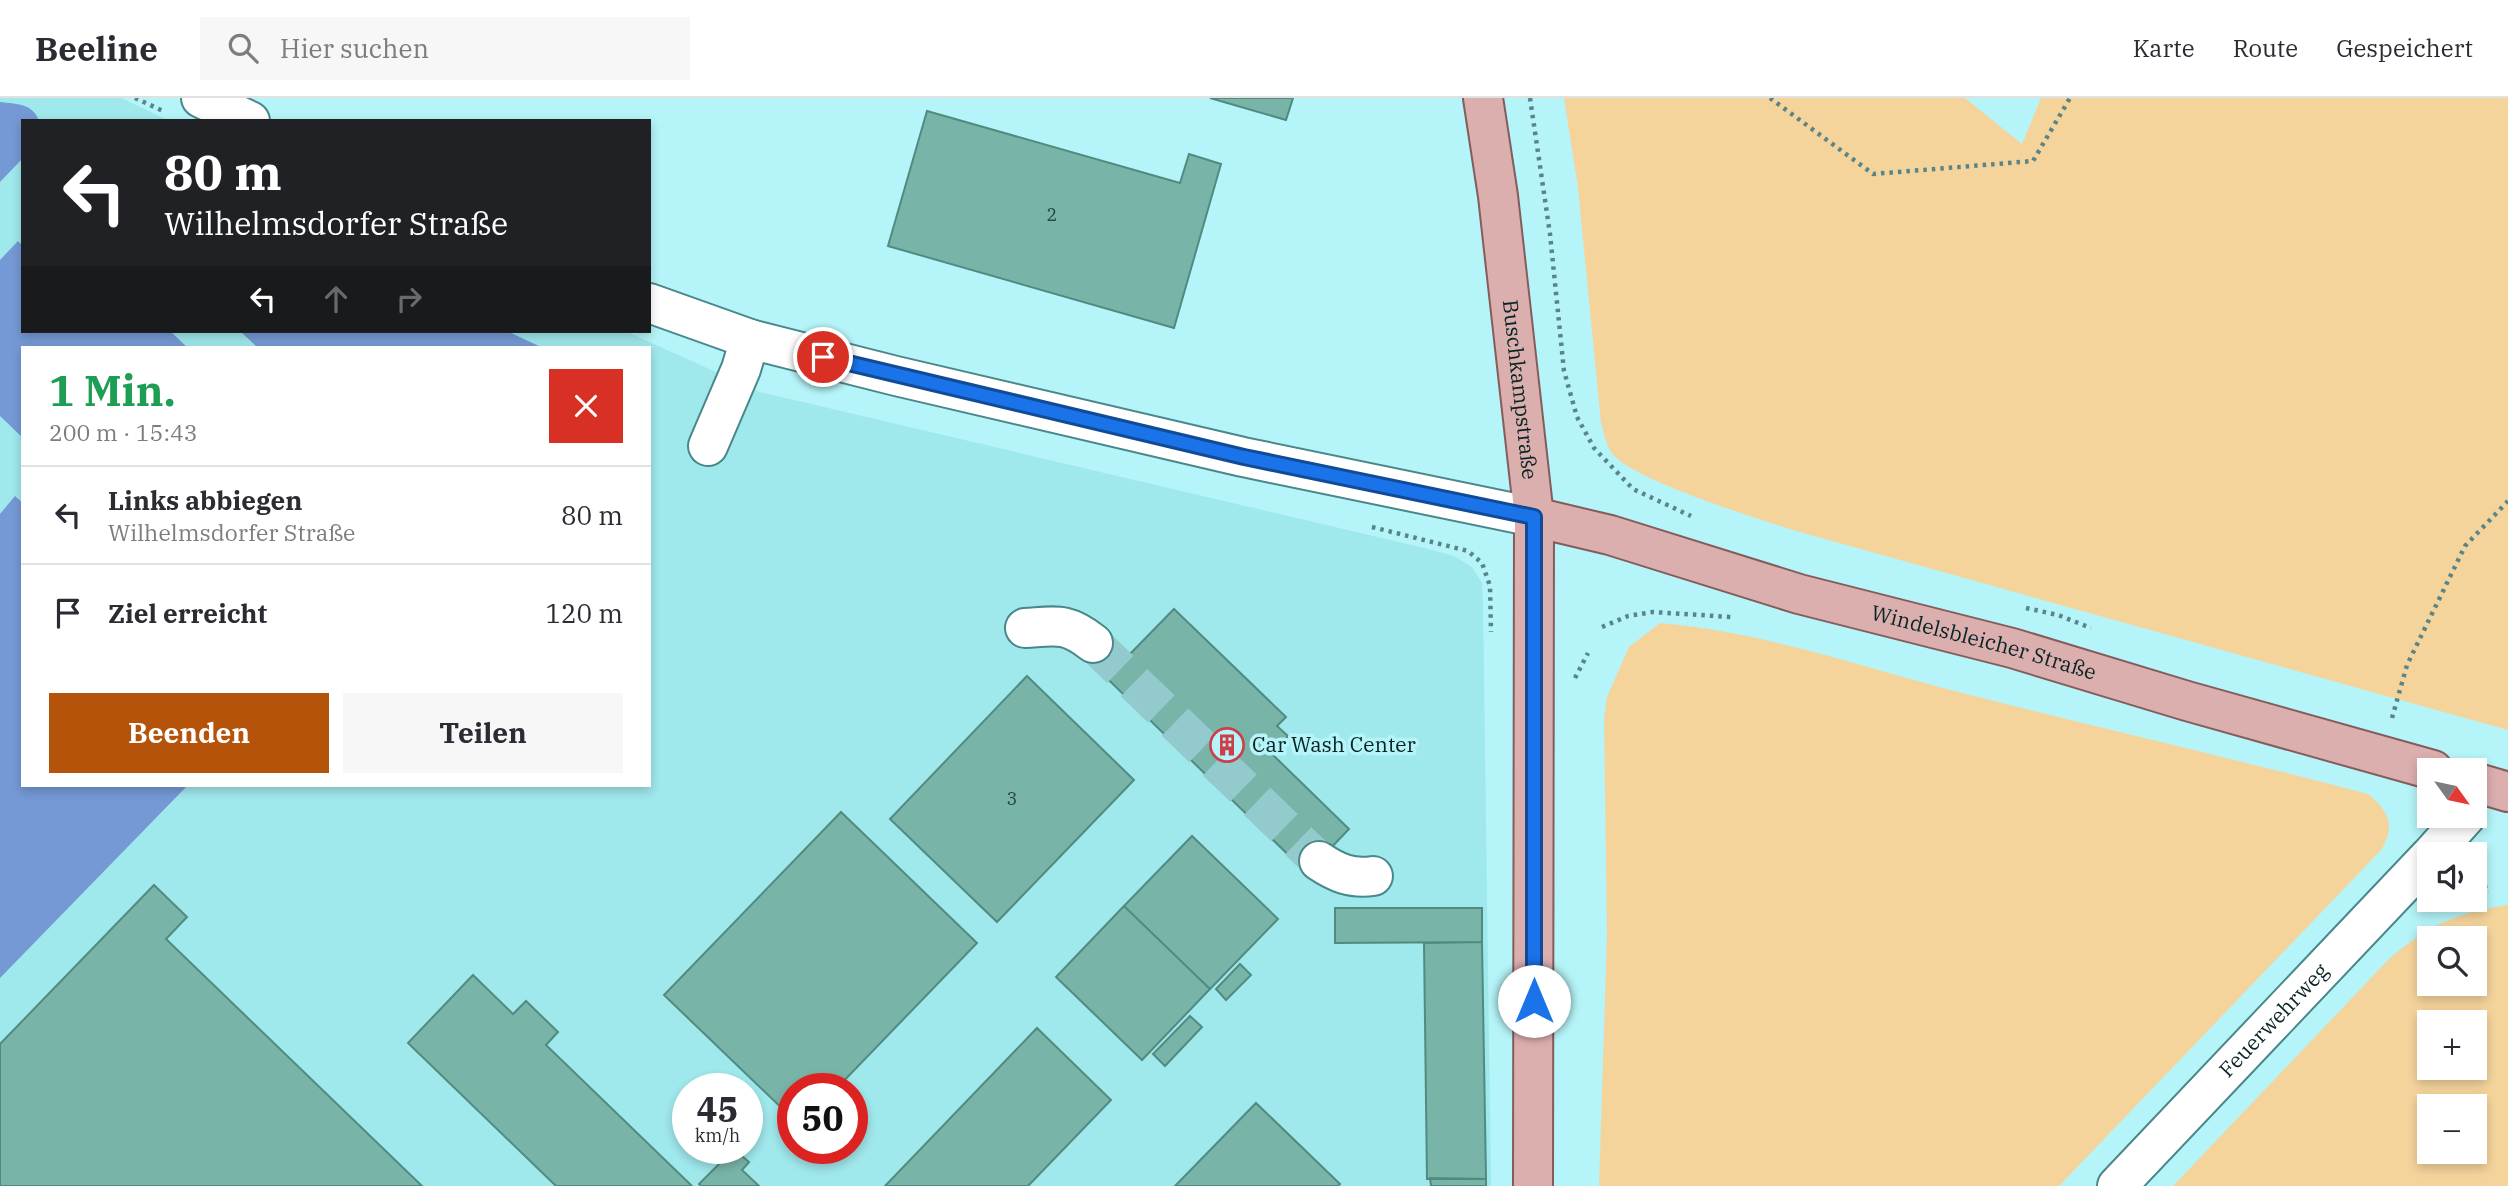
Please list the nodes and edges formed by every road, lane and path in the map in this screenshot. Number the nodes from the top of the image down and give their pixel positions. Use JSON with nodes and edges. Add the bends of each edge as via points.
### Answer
{"nodes":[{"id":1,"x":135,"y":98,"type":"edge"},
{"id":2,"x":1483,"y":98,"type":"edge"},
{"id":3,"x":1530,"y":98,"type":"edge"},
{"id":4,"x":1770,"y":98,"type":"edge"},
{"id":5,"x":2070,"y":98,"type":"edge"},
{"id":6,"x":186,"y":107,"type":"edge"},
{"id":7,"x":241,"y":119,"type":"edge"},
{"id":8,"x":651,"y":304,"type":"edge"},
{"id":9,"x":750,"y":339,"type":"junction"},
{"id":10,"x":708,"y":446,"type":"dead end"},
{"id":11,"x":1633,"y":489,"type":"dead end"},
{"id":12,"x":2508,"y":501,"type":"edge"},
{"id":13,"x":1534,"y":517,"type":"junction"},
{"id":14,"x":1026,"y":628,"type":"dead end"},
{"id":15,"x":1093,"y":643,"type":"tunnel mouth"},
{"id":16,"x":2391,"y":722,"type":"dead end"},
{"id":17,"x":2417,"y":766,"type":"edge"},
{"id":18,"x":2455,"y":828,"type":"edge"},
{"id":19,"x":2443,"y":842,"type":"edge"},
{"id":20,"x":1319,"y":861,"type":"tunnel mouth"},
{"id":21,"x":2417,"y":871,"type":"edge"},
{"id":22,"x":1373,"y":876,"type":"dead end"},
{"id":23,"x":1533,"y":1186,"type":"edge"},
{"id":24,"x":2117,"y":1186,"type":"edge"}],
"edges":[{"from":1,"to":6,"type":"path"},
{"from":2,"to":13,"type":"main road","name":"Buschkampstraße"},
{"from":3,"to":11,"type":"path","via":[[1564,371],[1577,417],[1594,447]]},
{"from":4,"to":5,"type":"path","via":[[1873,174],[2033,161]]},
{"from":6,"to":7,"type":"street"},
{"from":8,"to":9,"type":"street"},
{"from":9,"to":10,"type":"street"},
{"from":9,"to":13,"type":"street","via":[[1244,457]]},
{"from":12,"to":16,"type":"path","via":[[2465,546],[2407,665]]},
{"from":13,"to":17,"type":"main road","name":"Windelsbleicher Straße","via":[[1610,535],[1799,594],[2012,648]]},
{"from":13,"to":23,"type":"main road","name":"Buschkampstraße"},
{"from":14,"to":15,"type":"street","via":[[1075,629]]},
{"from":18,"to":19,"type":"street","name":"Feuerwehrweg"},
{"from":20,"to":22,"type":"street","via":[[1357,878]]},
{"from":21,"to":24,"type":"street","name":"Feuerwehrweg"}]}
